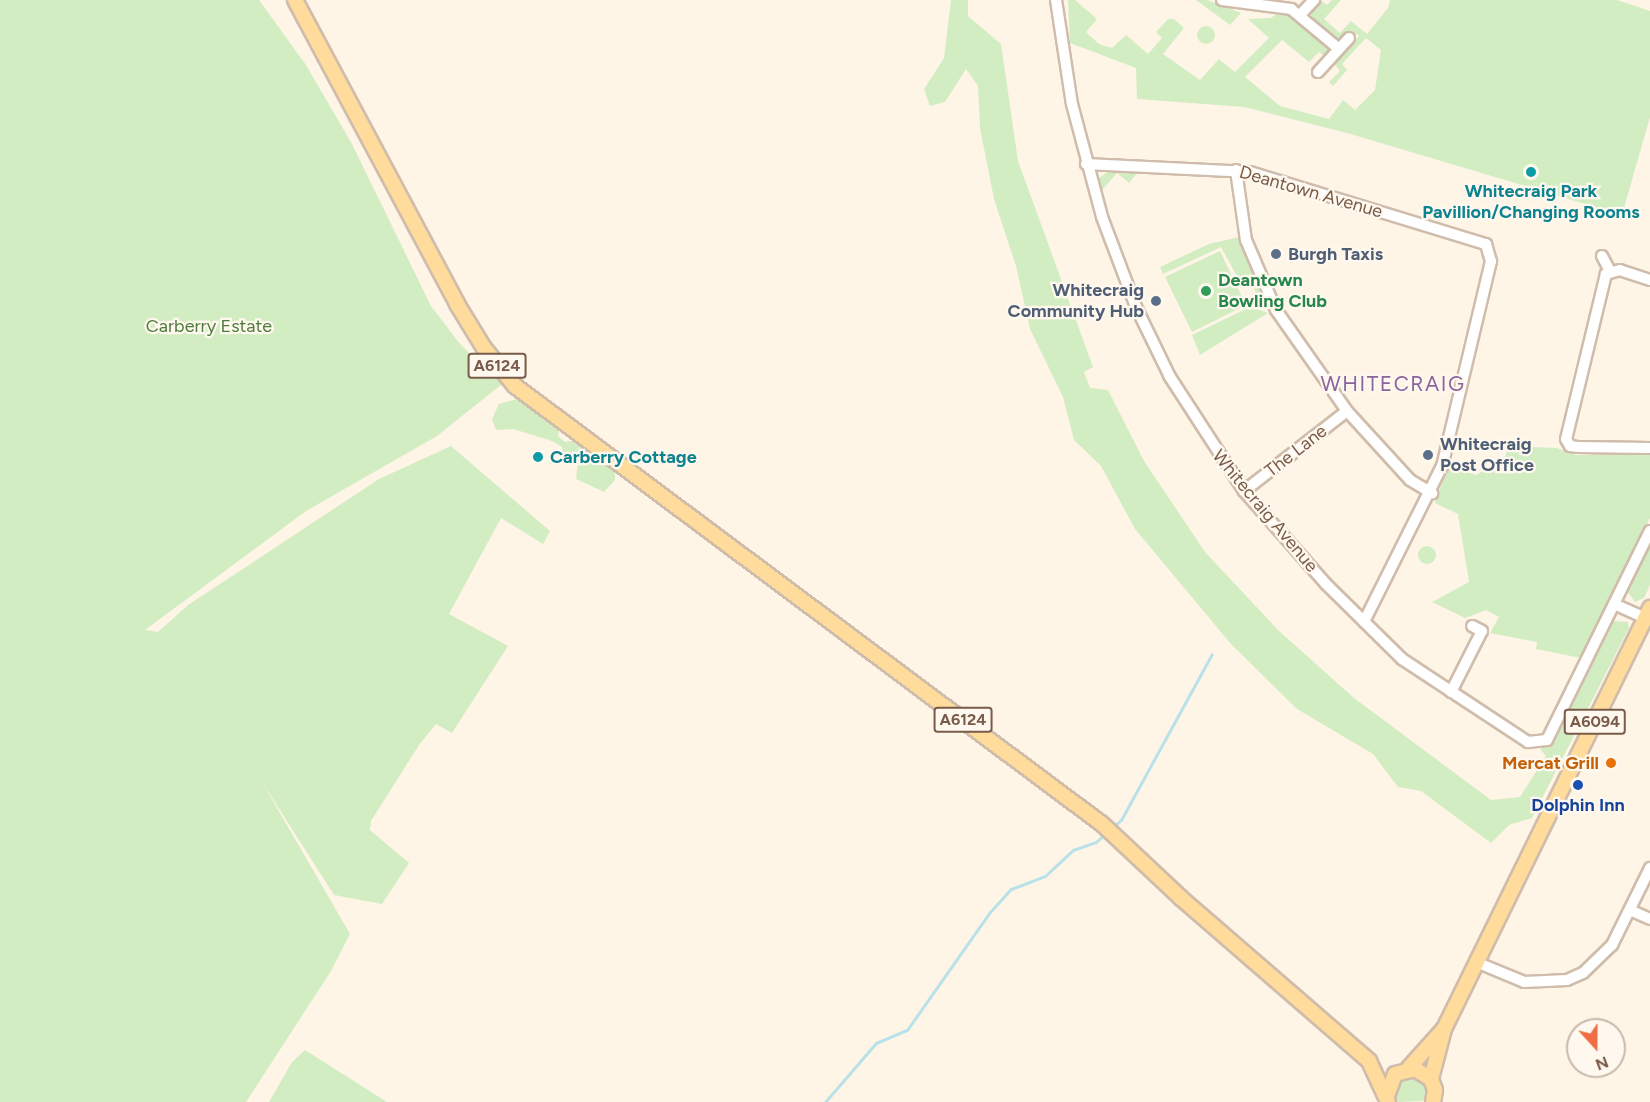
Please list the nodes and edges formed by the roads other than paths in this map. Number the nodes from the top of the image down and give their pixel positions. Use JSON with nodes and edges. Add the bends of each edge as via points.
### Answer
{"nodes":[{"id":1,"x":295,"y":0,"type":"edge"},
{"id":2,"x":1056,"y":0,"type":"edge"},
{"id":3,"x":1222,"y":0,"type":"edge"},
{"id":4,"x":1314,"y":0,"type":"edge"},
{"id":5,"x":1300,"y":15,"type":"junction"},
{"id":6,"x":1349,"y":38,"type":"dead end"},
{"id":7,"x":1339,"y":49,"type":"junction"},
{"id":8,"x":1318,"y":72,"type":"dead end"},
{"id":9,"x":1086,"y":164,"type":"junction"},
{"id":10,"x":1236,"y":170,"type":"junction"},
{"id":11,"x":1602,"y":256,"type":"dead end"},
{"id":12,"x":1610,"y":271,"type":"junction"},
{"id":13,"x":1650,"y":280,"type":"edge"},
{"id":14,"x":1347,"y":411,"type":"junction"},
{"id":15,"x":1650,"y":448,"type":"edge"},
{"id":16,"x":1244,"y":491,"type":"junction"},
{"id":17,"x":1432,"y":493,"type":"junction"},
{"id":18,"x":1650,"y":531,"type":"edge"},
{"id":19,"x":1614,"y":604,"type":"junction"},
{"id":20,"x":1648,"y":613,"type":"edge"},
{"id":21,"x":1364,"y":622,"type":"junction"},
{"id":22,"x":1472,"y":626,"type":"dead end"},
{"id":23,"x":1451,"y":692,"type":"junction"},
{"id":24,"x":1650,"y":868,"type":"edge"},
{"id":25,"x":1630,"y":909,"type":"junction"},
{"id":26,"x":1650,"y":920,"type":"edge"},
{"id":27,"x":1476,"y":962,"type":"junction"},
{"id":28,"x":1444,"y":1029,"type":"junction"},
{"id":29,"x":1369,"y":1061,"type":"junction"},
{"id":30,"x":1405,"y":1069,"type":"junction"},
{"id":31,"x":1435,"y":1093,"type":"edge"},
{"id":32,"x":1387,"y":1099,"type":"edge"}],
"edges":[{"from":1,"to":29,"type":"main road","number":"A6124","via":[[457,304],[484,348],[515,386],[1102,824]]},
{"from":2,"to":9,"type":"street","name":"Whitecraig Avenue"},
{"from":3,"to":5,"type":"street","via":[[1283,6]]},
{"from":4,"to":5,"type":"street"},
{"from":5,"to":7,"type":"street"},
{"from":6,"to":7,"type":"street"},
{"from":7,"to":8,"type":"street"},
{"from":9,"to":10,"type":"street","name":"Deantown Avenue"},
{"from":9,"to":16,"type":"street","name":"Whitecraig Avenue","via":[[1122,274],[1152,344],[1190,413]]},
{"from":10,"to":14,"type":"street","via":[[1242,221],[1260,279],[1290,333]]},
{"from":10,"to":17,"type":"street","name":"Deantown Avenue","via":[[1480,240],[1490,252],[1442,466]]},
{"from":11,"to":12,"type":"street"},
{"from":12,"to":13,"type":"street","via":[[1620,270]]},
{"from":12,"to":15,"type":"street","via":[[1604,279],[1567,443],[1578,447]]},
{"from":14,"to":16,"type":"street","name":"The Lane"},
{"from":14,"to":17,"type":"street","via":[[1410,480]]},
{"from":16,"to":21,"type":"street","name":"Whitecraig Avenue"},
{"from":17,"to":21,"type":"street"},
{"from":18,"to":19,"type":"street"},
{"from":19,"to":20,"type":"street"},
{"from":19,"to":23,"type":"street","name":"Whitecraig Avenue","via":[[1547,740],[1528,742]]},
{"from":20,"to":27,"type":"main road","number":"A6094"},
{"from":21,"to":23,"type":"street","name":"Whitecraig Avenue","via":[[1402,659]]},
{"from":22,"to":23,"type":"street","via":[[1482,631]]},
{"from":24,"to":25,"type":"street"},
{"from":25,"to":26,"type":"street"},
{"from":25,"to":27,"type":"street","via":[[1599,961],[1567,980],[1524,982]]},
{"from":27,"to":28,"type":"main road","number":"A6094"},
{"from":28,"to":30,"type":"main road","number":"A6094"},
{"from":28,"to":31,"type":"main road","number":"A6094"},
{"from":29,"to":30,"type":"main road","number":"A6124"},
{"from":29,"to":32,"type":"main road","number":"A6124"},
{"from":30,"to":31,"type":"main road","via":[[1421,1071]]},
{"from":30,"to":32,"type":"main road","via":[[1390,1080]]}]}
